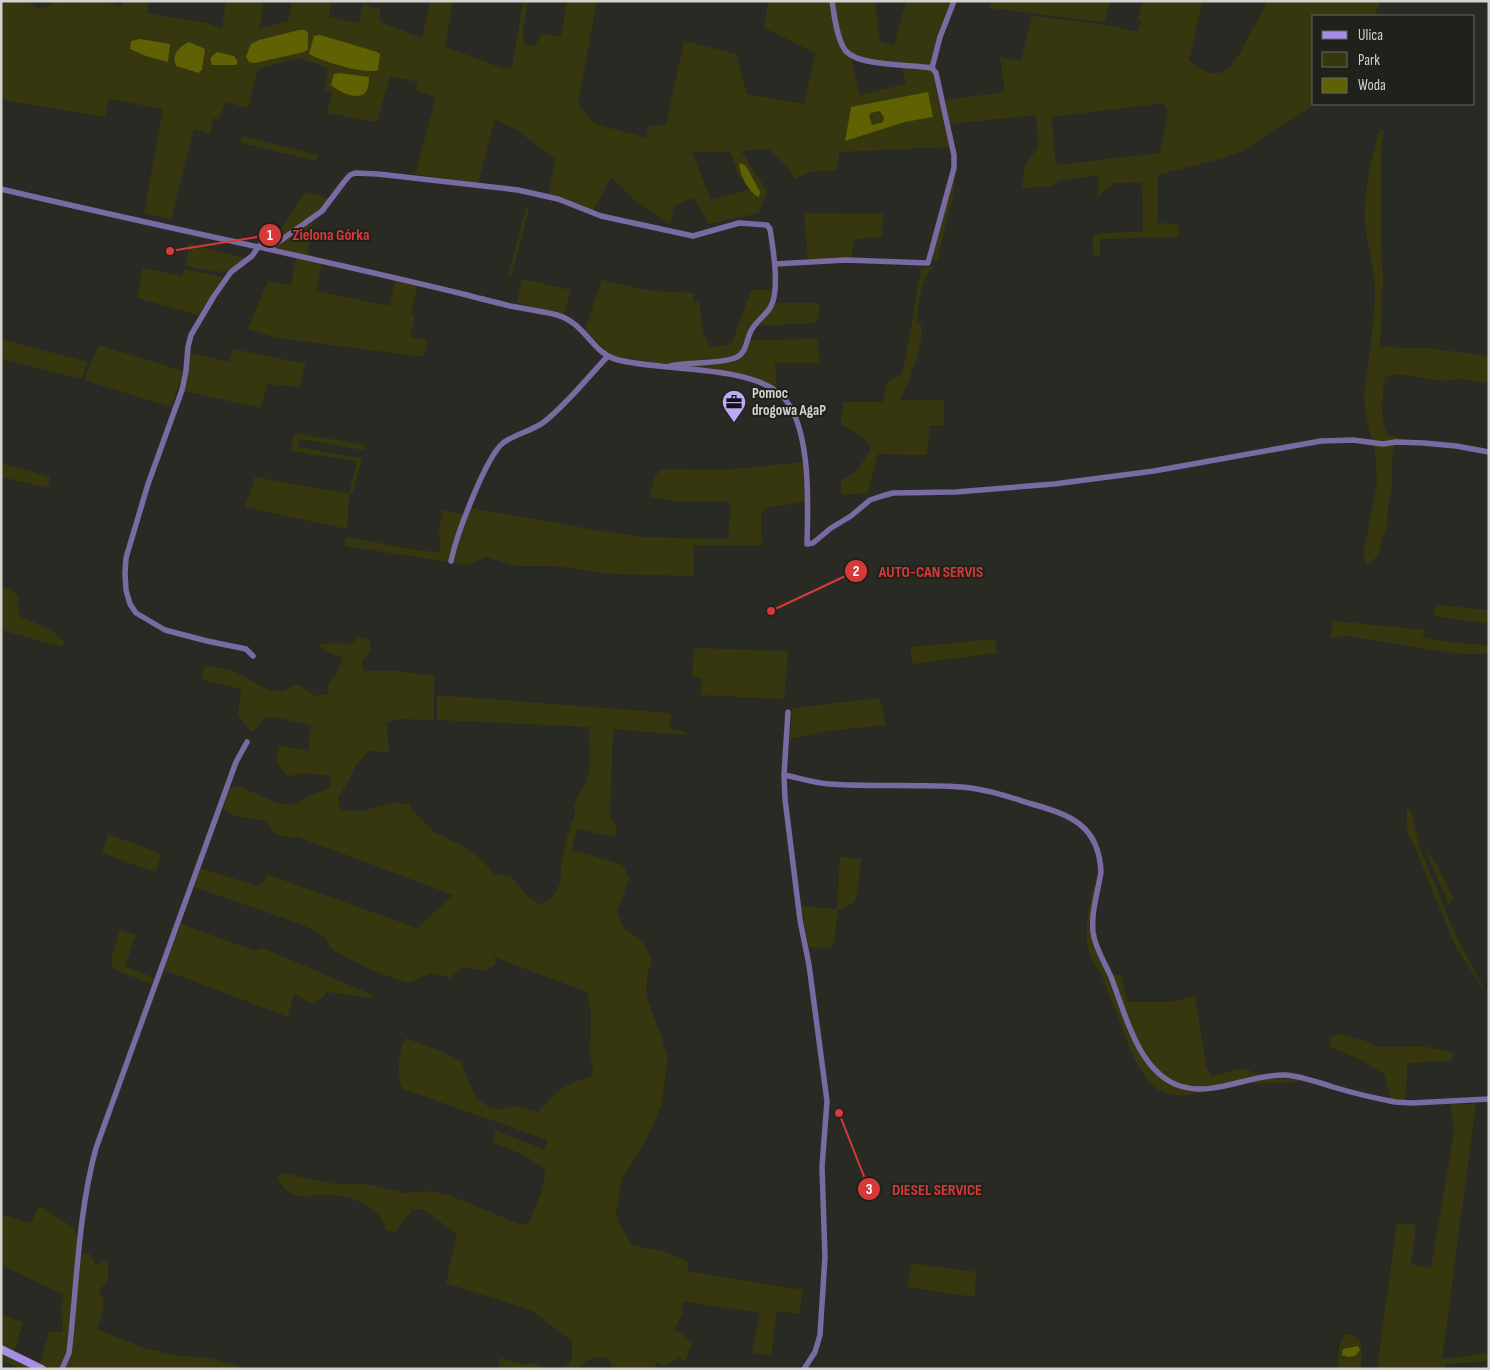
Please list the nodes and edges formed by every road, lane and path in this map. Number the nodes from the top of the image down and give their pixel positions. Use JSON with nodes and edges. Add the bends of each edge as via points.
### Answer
{"nodes":[{"id":1,"x":832,"y":1,"type":"edge"},
{"id":2,"x":954,"y":1,"type":"edge"},
{"id":3,"x":932,"y":68,"type":"junction"},
{"id":4,"x":1,"y":189,"type":"edge"},
{"id":5,"x":259,"y":246,"type":"junction"},
{"id":6,"x":270,"y":248,"type":"junction"},
{"id":7,"x":775,"y":264,"type":"junction"},
{"id":8,"x":608,"y":356,"type":"junction"},
{"id":9,"x":666,"y":367,"type":"junction"},
{"id":10,"x":1489,"y":452,"type":"edge"},
{"id":11,"x":451,"y":561,"type":"dead end"},
{"id":12,"x":253,"y":656,"type":"dead end"},
{"id":13,"x":788,"y":712,"type":"dead end"},
{"id":14,"x":247,"y":742,"type":"dead end"},
{"id":15,"x":784,"y":775,"type":"junction"},
{"id":16,"x":1489,"y":1099,"type":"edge"},
{"id":17,"x":1,"y":1350,"type":"edge"},
{"id":18,"x":42,"y":1369,"type":"edge"},
{"id":19,"x":62,"y":1369,"type":"edge"},
{"id":20,"x":804,"y":1369,"type":"edge"}],
"edges":[{"from":1,"to":3,"type":"street","via":[[846,52],[880,64]]},
{"from":2,"to":3,"type":"street"},
{"from":3,"to":7,"type":"street","via":[[954,155],[954,168],[928,264],[846,260]]},
{"from":4,"to":5,"type":"street"},
{"from":5,"to":6,"type":"street"},
{"from":5,"to":12,"type":"street","via":[[252,256],[231,272],[191,335],[182,390],[148,484],[126,558],[125,573],[128,597],[136,613],[165,630],[246,649]]},
{"from":6,"to":7,"type":"street","via":[[322,212],[354,173],[518,190],[558,199],[601,216],[693,236],[739,223],[760,223],[770,229]]},
{"from":6,"to":8,"type":"street","via":[[563,317],[574,323]]},
{"from":7,"to":9,"type":"street","via":[[771,306],[755,324],[744,351],[737,358]]},
{"from":8,"to":9,"type":"street"},
{"from":8,"to":11,"type":"street","via":[[542,423],[502,444],[487,466],[474,495]]},
{"from":9,"to":10,"type":"street","via":[[744,378],[775,391],[786,401],[800,432],[804,455],[807,544],[870,500],[893,494],[1054,484],[1154,471],[1321,441],[1409,442]]},
{"from":13,"to":15,"type":"street"},
{"from":14,"to":19,"type":"street","via":[[236,762],[96,1148],[83,1223],[69,1353]]},
{"from":15,"to":16,"type":"street","via":[[827,784],[974,788],[1076,820],[1092,839],[1101,864],[1092,925],[1096,944],[1121,1009],[1146,1058],[1166,1079],[1177,1085],[1208,1088],[1282,1075],[1395,1102]]},
{"from":15,"to":20,"type":"street","via":[[793,867],[827,1101],[822,1167],[826,1257],[820,1335],[815,1352]]},
{"from":17,"to":18,"type":"street"}]}
